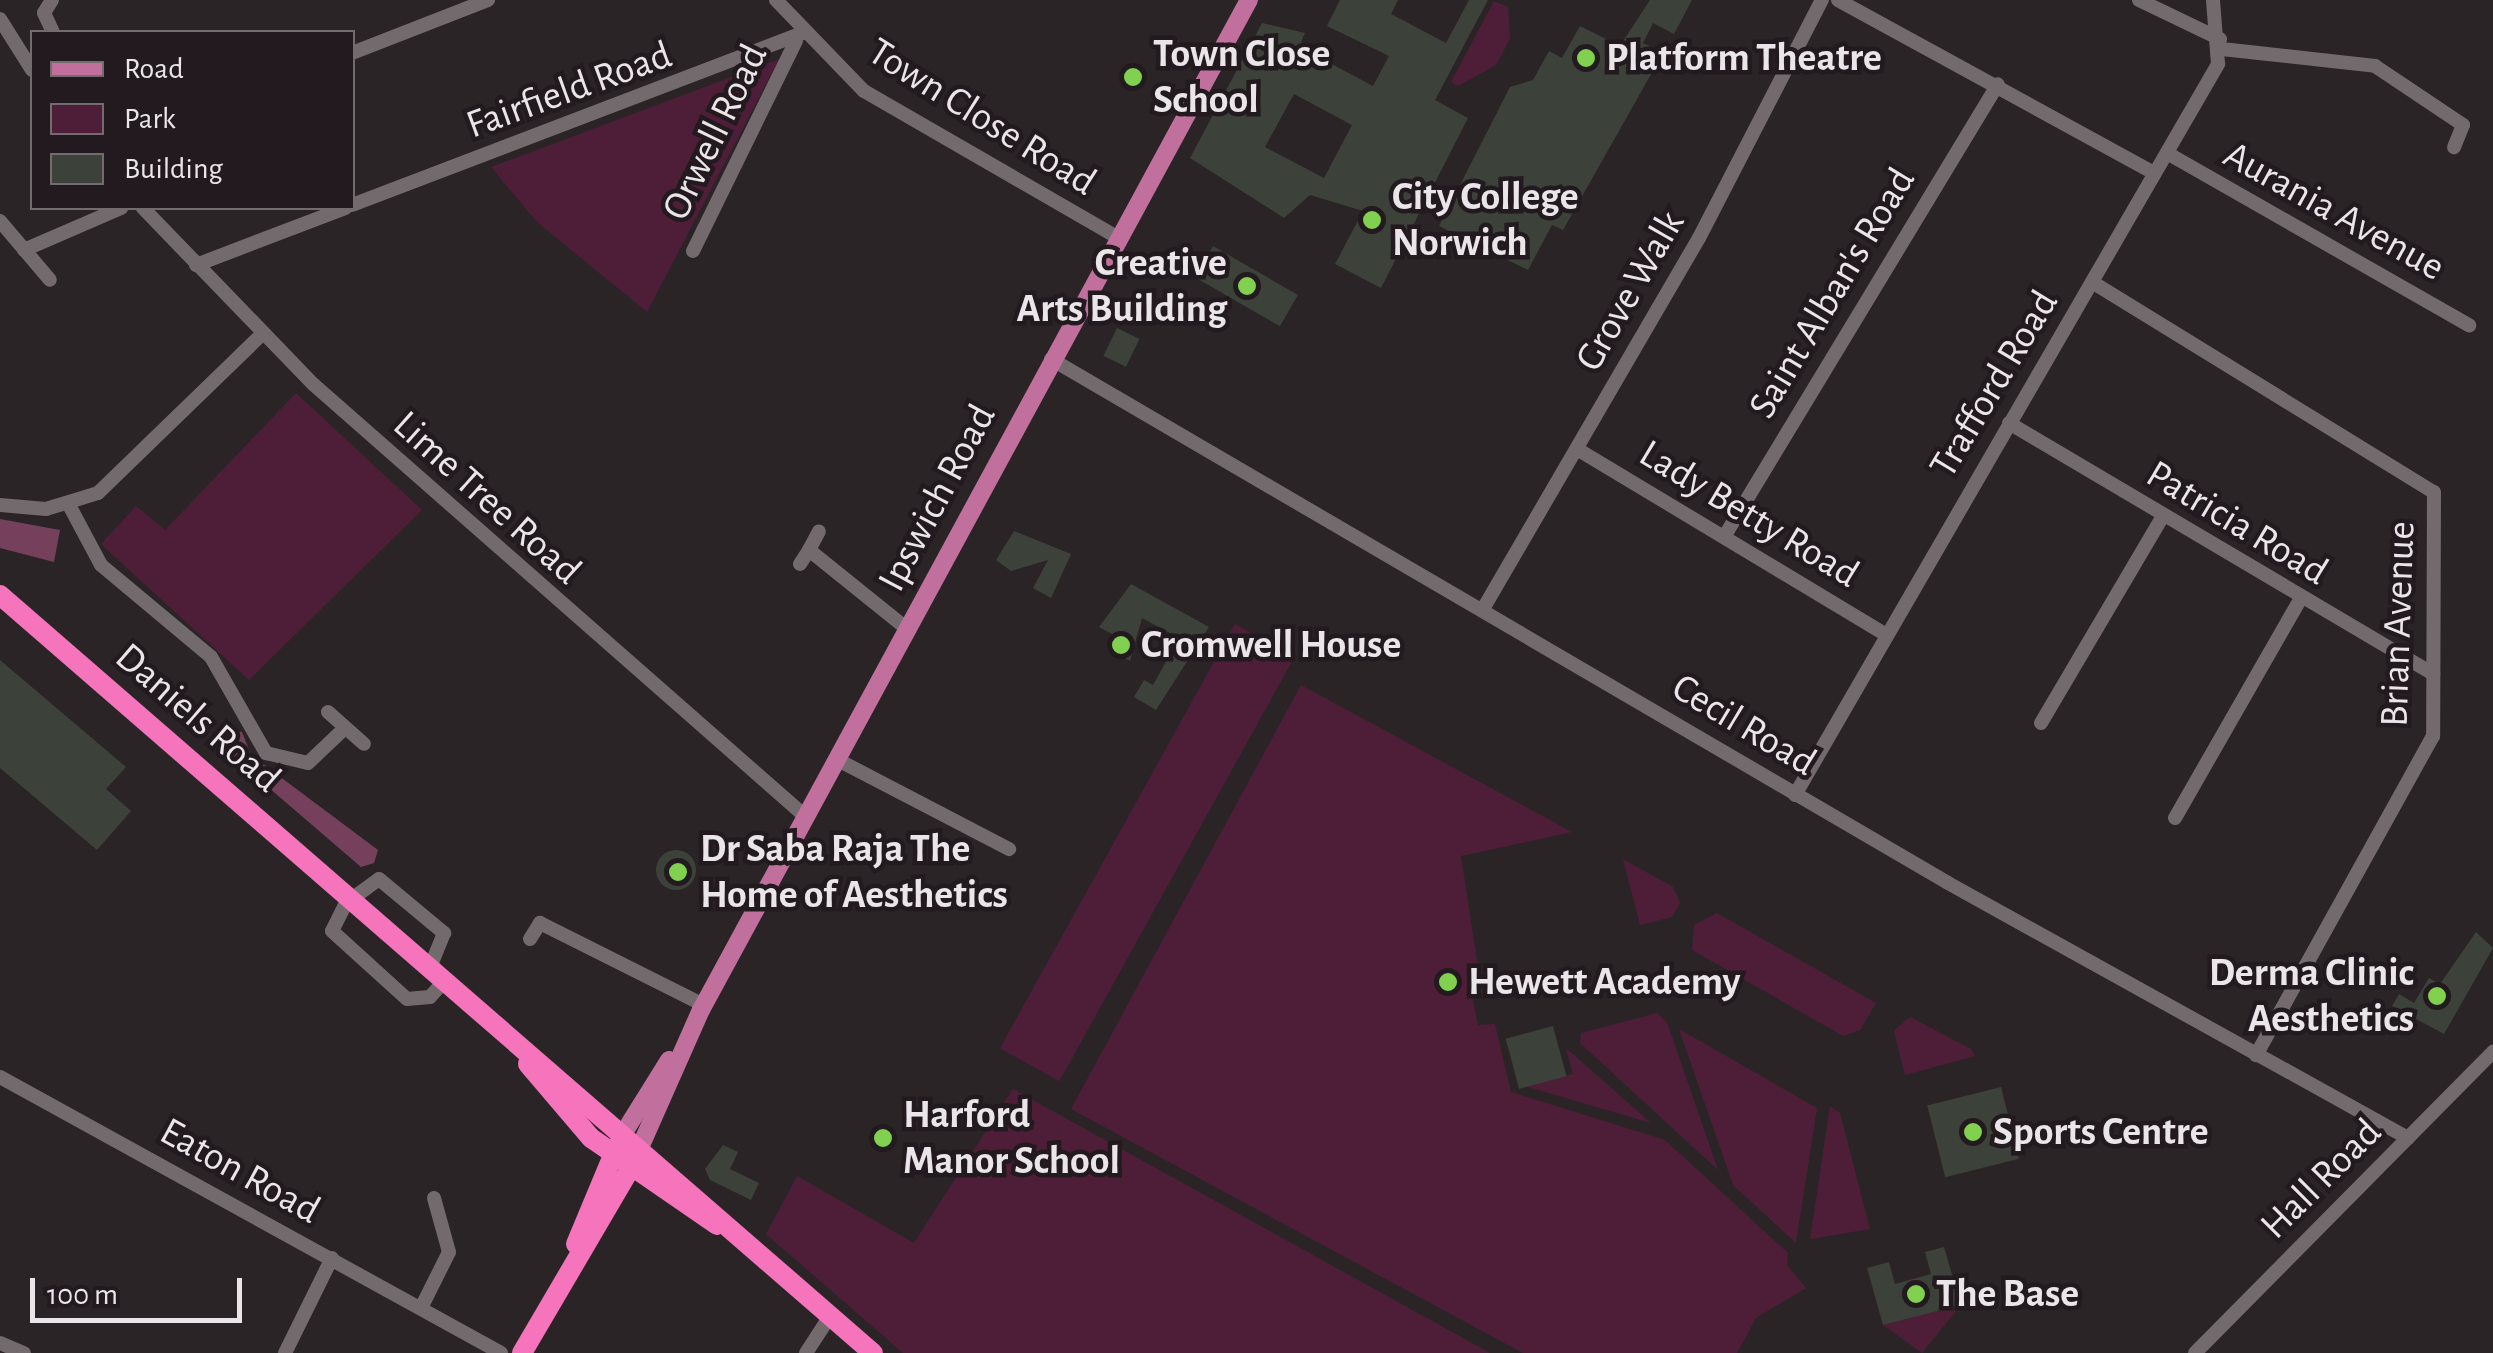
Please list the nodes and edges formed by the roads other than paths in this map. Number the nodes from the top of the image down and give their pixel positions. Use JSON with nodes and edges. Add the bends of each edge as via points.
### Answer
{"nodes":[{"id":1,"x":52,"y":0,"type":"edge"},
{"id":2,"x":488,"y":0,"type":"edge"},
{"id":3,"x":776,"y":0,"type":"edge"},
{"id":4,"x":1248,"y":0,"type":"edge"},
{"id":5,"x":1822,"y":0,"type":"edge"},
{"id":6,"x":1838,"y":0,"type":"edge"},
{"id":7,"x":2139,"y":0,"type":"edge"},
{"id":8,"x":2213,"y":0,"type":"edge"},
{"id":9,"x":0,"y":19,"type":"edge"},
{"id":10,"x":52,"y":30,"type":"edge"},
{"id":11,"x":800,"y":37,"type":"junction"},
{"id":12,"x":2221,"y":44,"type":"junction"},
{"id":13,"x":355,"y":52,"type":"edge"},
{"id":14,"x":30,"y":67,"type":"edge"},
{"id":15,"x":1998,"y":84,"type":"junction"},
{"id":16,"x":2454,"y":146,"type":"dead end"},
{"id":17,"x":2166,"y":153,"type":"junction"},
{"id":18,"x":2154,"y":173,"type":"junction"},
{"id":19,"x":355,"y":204,"type":"edge"},
{"id":20,"x":116,"y":210,"type":"edge"},
{"id":21,"x":145,"y":210,"type":"edge"},
{"id":22,"x":340,"y":210,"type":"edge"},
{"id":23,"x":0,"y":222,"type":"edge"},
{"id":24,"x":1119,"y":238,"type":"junction"},
{"id":25,"x":24,"y":250,"type":"junction"},
{"id":26,"x":693,"y":250,"type":"dead end"},
{"id":27,"x":196,"y":265,"type":"junction"},
{"id":28,"x":50,"y":280,"type":"dead end"},
{"id":29,"x":2092,"y":282,"type":"junction"},
{"id":30,"x":2469,"y":325,"type":"dead end"},
{"id":31,"x":263,"y":332,"type":"junction"},
{"id":32,"x":1051,"y":359,"type":"junction"},
{"id":33,"x":2009,"y":423,"type":"junction"},
{"id":34,"x":1577,"y":448,"type":"junction"},
{"id":35,"x":0,"y":505,"type":"edge"},
{"id":36,"x":69,"y":505,"type":"junction"},
{"id":37,"x":2163,"y":516,"type":"junction"},
{"id":38,"x":819,"y":532,"type":"dead end"},
{"id":39,"x":1724,"y":537,"type":"junction"},
{"id":40,"x":809,"y":550,"type":"junction"},
{"id":41,"x":800,"y":564,"type":"dead end"},
{"id":42,"x":0,"y":595,"type":"edge"},
{"id":43,"x":2300,"y":600,"type":"junction"},
{"id":44,"x":1482,"y":609,"type":"junction"},
{"id":45,"x":906,"y":628,"type":"junction"},
{"id":46,"x":1886,"y":634,"type":"junction"},
{"id":47,"x":2434,"y":674,"type":"junction"},
{"id":48,"x":328,"y":712,"type":"dead end"},
{"id":49,"x":2041,"y":723,"type":"dead end"},
{"id":50,"x":345,"y":728,"type":"junction"},
{"id":51,"x":364,"y":744,"type":"dead end"},
{"id":52,"x":838,"y":760,"type":"junction"},
{"id":53,"x":1795,"y":794,"type":"junction"},
{"id":54,"x":806,"y":817,"type":"junction"},
{"id":55,"x":2174,"y":818,"type":"dead end"},
{"id":56,"x":1009,"y":849,"type":"dead end"},
{"id":57,"x":351,"y":896,"type":"junction"},
{"id":58,"x":530,"y":939,"type":"dead end"},
{"id":59,"x":438,"y":972,"type":"junction"},
{"id":60,"x":704,"y":1005,"type":"junction"},
{"id":61,"x":486,"y":1015,"type":"junction"},
{"id":62,"x":2493,"y":1052,"type":"edge"},
{"id":63,"x":2256,"y":1055,"type":"junction"},
{"id":64,"x":0,"y":1077,"type":"edge"},
{"id":65,"x":2408,"y":1138,"type":"junction"},
{"id":66,"x":631,"y":1140,"type":"junction"},
{"id":67,"x":613,"y":1156,"type":"junction"},
{"id":68,"x":630,"y":1170,"type":"junction"},
{"id":69,"x":434,"y":1198,"type":"dead end"},
{"id":70,"x":750,"y":1243,"type":"junction"},
{"id":71,"x":332,"y":1258,"type":"junction"},
{"id":72,"x":557,"y":1292,"type":"junction"},
{"id":73,"x":422,"y":1306,"type":"junction"},
{"id":74,"x":830,"y":1316,"type":"junction"},
{"id":75,"x":0,"y":1343,"type":"edge"},
{"id":76,"x":24,"y":1353,"type":"edge"},
{"id":77,"x":285,"y":1353,"type":"edge"},
{"id":78,"x":500,"y":1353,"type":"edge"},
{"id":79,"x":522,"y":1353,"type":"edge"},
{"id":80,"x":806,"y":1353,"type":"edge"},
{"id":81,"x":873,"y":1353,"type":"edge"},
{"id":82,"x":2195,"y":1353,"type":"edge"}],
"edges":[{"from":1,"to":10,"type":"street","via":[[44,14]]},
{"from":2,"to":13,"type":"street"},
{"from":3,"to":11,"type":"street","name":"Town Close Road"},
{"from":4,"to":24,"type":"main road","name":"Ipswich Road"},
{"from":5,"to":34,"type":"street","name":"Grove Walk"},
{"from":6,"to":15,"type":"street"},
{"from":7,"to":12,"type":"street"},
{"from":8,"to":12,"type":"street"},
{"from":9,"to":14,"type":"street"},
{"from":11,"to":19,"type":"street","name":"Fairfield Road"},
{"from":11,"to":24,"type":"street","name":"Town Close Road","via":[[864,91]]},
{"from":11,"to":26,"type":"street","name":"Orwell Road"},
{"from":12,"to":16,"type":"street","via":[[2375,66],[2469,122]]},
{"from":12,"to":17,"type":"street","name":"Trafford Road"},
{"from":15,"to":18,"type":"street"},
{"from":15,"to":39,"type":"street","name":"Saint Alban's Road"},
{"from":17,"to":18,"type":"street","name":"Trafford Road"},
{"from":17,"to":30,"type":"street","name":"Aurania Avenue"},
{"from":18,"to":29,"type":"street","name":"Trafford Road"},
{"from":20,"to":25,"type":"street"},
{"from":21,"to":27,"type":"street","name":"Lime Tree Road"},
{"from":22,"to":27,"type":"street"},
{"from":23,"to":25,"type":"street"},
{"from":24,"to":32,"type":"main road","name":"Ipswich Road"},
{"from":25,"to":28,"type":"street"},
{"from":27,"to":31,"type":"street","name":"Lime Tree Road"},
{"from":29,"to":33,"type":"street","name":"Trafford Road"},
{"from":29,"to":47,"type":"street","name":"Brian Avenue","via":[[2425,481],[2434,492]]},
{"from":31,"to":36,"type":"street","via":[[116,481]]},
{"from":31,"to":54,"type":"street","name":"Lime Tree Road","via":[[560,608]]},
{"from":32,"to":44,"type":"street","name":"Cecil Road"},
{"from":32,"to":45,"type":"main road","name":"Ipswich Road"},
{"from":33,"to":37,"type":"street","name":"Patricia Road"},
{"from":33,"to":46,"type":"street","name":"Trafford Road"},
{"from":34,"to":39,"type":"street","name":"Lady Betty Road"},
{"from":34,"to":44,"type":"street","name":"Grove Walk"},
{"from":35,"to":36,"type":"street"},
{"from":36,"to":50,"type":"street","via":[[101,564],[211,656],[266,753],[308,764]]},
{"from":37,"to":43,"type":"street","name":"Patricia Road"},
{"from":37,"to":49,"type":"street"},
{"from":38,"to":40,"type":"street"},
{"from":39,"to":46,"type":"street","name":"Lady Betty Road"},
{"from":40,"to":41,"type":"street"},
{"from":40,"to":45,"type":"street"},
{"from":42,"to":57,"type":"highway","name":"Daniels Road"},
{"from":43,"to":47,"type":"street","name":"Patricia Road"},
{"from":43,"to":55,"type":"street"},
{"from":44,"to":53,"type":"street","name":"Cecil Road"},
{"from":45,"to":52,"type":"main road","name":"Ipswich Road"},
{"from":46,"to":53,"type":"street","name":"Trafford Road"},
{"from":47,"to":63,"type":"street","name":"Brian Avenue","via":[[2433,736]]},
{"from":48,"to":50,"type":"street"},
{"from":50,"to":51,"type":"street"},
{"from":52,"to":54,"type":"main road","name":"Ipswich Road"},
{"from":52,"to":56,"type":"street"},
{"from":53,"to":63,"type":"street","name":"Cecil Road"},
{"from":54,"to":60,"type":"main road","name":"Ipswich Road"},
{"from":57,"to":59,"type":"highway","name":"Daniels Road"},
{"from":57,"to":59,"type":"street","via":[[379,879],[444,933]]},
{"from":57,"to":59,"type":"street","via":[[331,917],[332,931],[407,999],[430,997]]},
{"from":58,"to":60,"type":"street","via":[[540,923]]},
{"from":59,"to":61,"type":"highway","name":"Daniels Road"},
{"from":60,"to":66,"type":"main road","name":"Ipswich Road"},
{"from":61,"to":66,"type":"highway","name":"Daniels Road"},
{"from":61,"to":67,"type":"highway","name":"Daniels Road"},
{"from":62,"to":65,"type":"street","name":"Hall Road"},
{"from":63,"to":65,"type":"street","name":"Cecil Road"},
{"from":64,"to":71,"type":"street","name":"Eaton Road"},
{"from":65,"to":82,"type":"street","name":"Hall Road"},
{"from":66,"to":67,"type":"highway","name":"Ipswich Road"},
{"from":66,"to":68,"type":"highway"},
{"from":66,"to":70,"type":"highway","name":"Daniels Road"},
{"from":67,"to":68,"type":"highway","name":"Daniels Road"},
{"from":67,"to":72,"type":"highway","name":"Ipswich Road"},
{"from":68,"to":70,"type":"highway","name":"Daniels Road"},
{"from":68,"to":72,"type":"highway","name":"Ipswich Road"},
{"from":69,"to":73,"type":"street","via":[[448,1252]]},
{"from":70,"to":74,"type":"highway"},
{"from":71,"to":73,"type":"street","name":"Eaton Road"},
{"from":71,"to":77,"type":"street"},
{"from":72,"to":79,"type":"highway","name":"Ipswich Road"},
{"from":73,"to":78,"type":"street","name":"Eaton Road"},
{"from":74,"to":80,"type":"street"},
{"from":74,"to":81,"type":"highway"},
{"from":75,"to":76,"type":"street"}]}
